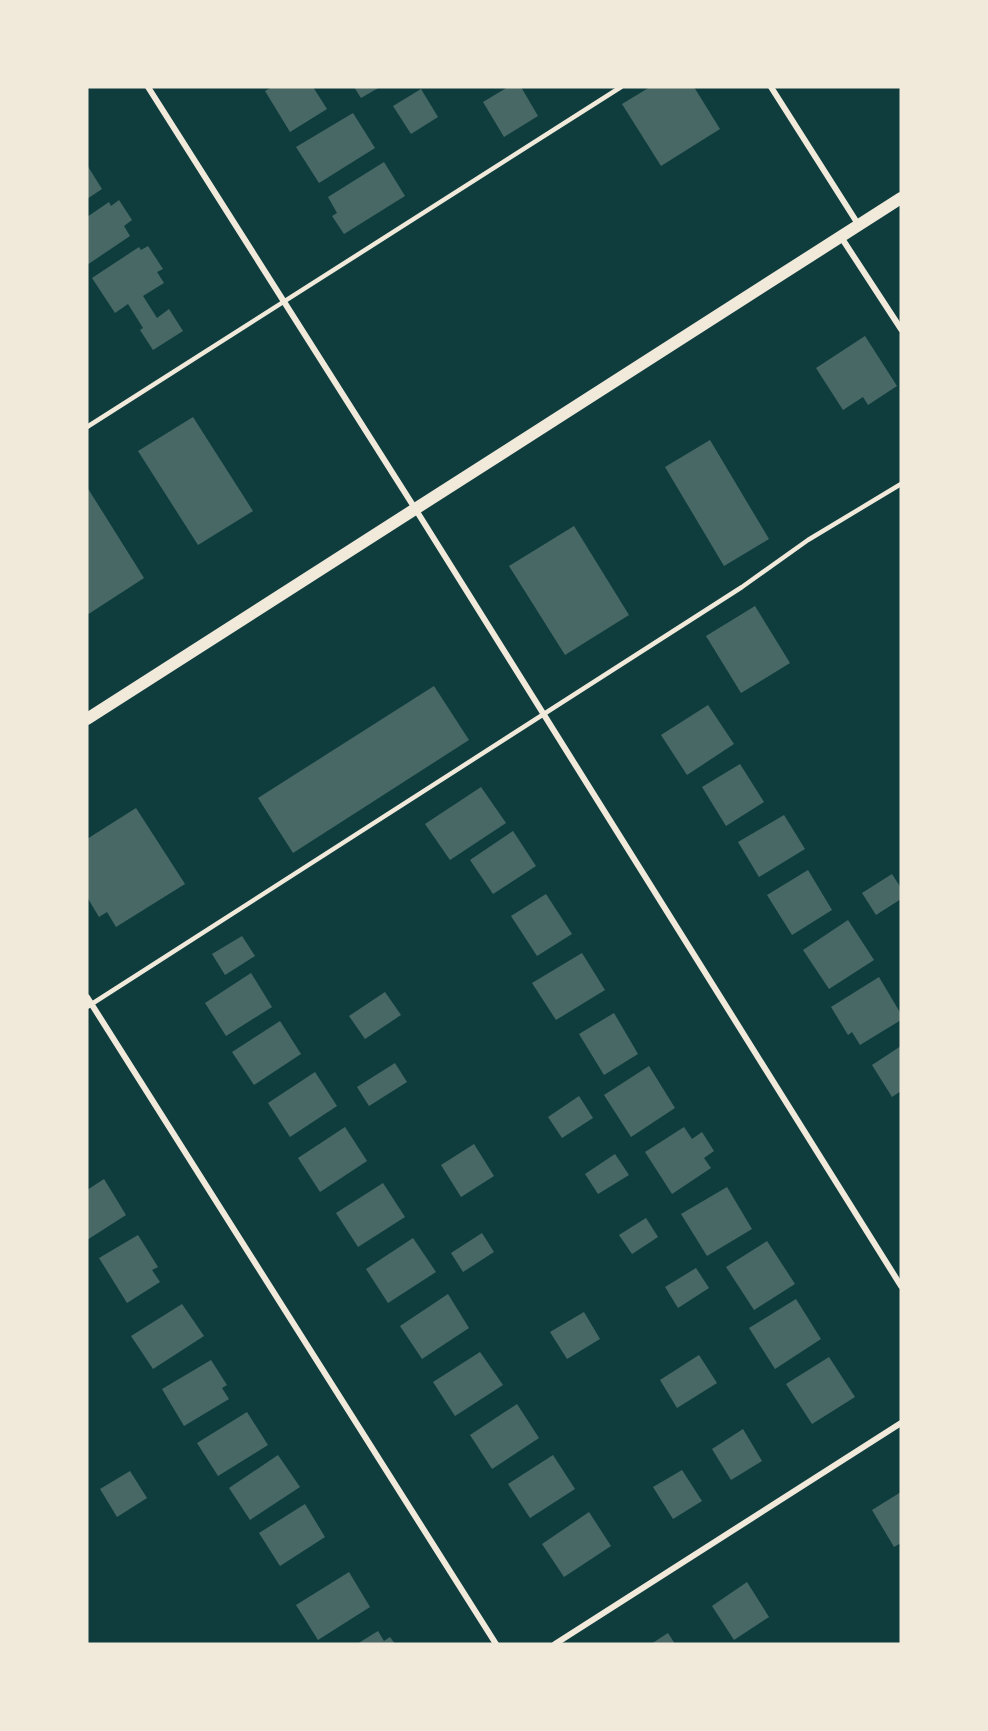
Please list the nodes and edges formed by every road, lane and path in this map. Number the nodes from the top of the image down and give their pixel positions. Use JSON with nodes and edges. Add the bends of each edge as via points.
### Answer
{"nodes":[{"id":1,"x":148,"y":87,"type":"edge"},
{"id":2,"x":621,"y":87,"type":"edge"},
{"id":3,"x":771,"y":87,"type":"edge"},
{"id":4,"x":901,"y":198,"type":"edge"},
{"id":5,"x":858,"y":225,"type":"junction"},
{"id":6,"x":841,"y":237,"type":"junction"},
{"id":7,"x":284,"y":302,"type":"junction"},
{"id":8,"x":901,"y":329,"type":"edge"},
{"id":9,"x":87,"y":428,"type":"edge"},
{"id":10,"x":901,"y":484,"type":"edge"},
{"id":11,"x":416,"y":510,"type":"junction"},
{"id":12,"x":543,"y":714,"type":"junction"},
{"id":13,"x":87,"y":719,"type":"edge"},
{"id":14,"x":87,"y":997,"type":"edge"},
{"id":15,"x":89,"y":1005,"type":"edge"},
{"id":16,"x":901,"y":1286,"type":"edge"},
{"id":17,"x":901,"y":1423,"type":"edge"},
{"id":18,"x":496,"y":1644,"type":"edge"},
{"id":19,"x":555,"y":1644,"type":"edge"}],
"edges":[{"from":1,"to":7,"type":"street"},
{"from":2,"to":7,"type":"lane"},
{"from":3,"to":5,"type":"street"},
{"from":4,"to":5,"type":"main road"},
{"from":5,"to":6,"type":"main road"},
{"from":6,"to":8,"type":"street"},
{"from":6,"to":11,"type":"main road"},
{"from":7,"to":9,"type":"lane"},
{"from":7,"to":11,"type":"street"},
{"from":10,"to":12,"type":"lane","via":[[808,540],[742,587]]},
{"from":11,"to":12,"type":"street"},
{"from":11,"to":13,"type":"main road"},
{"from":12,"to":15,"type":"lane"},
{"from":12,"to":16,"type":"street"},
{"from":14,"to":15,"type":"street"},
{"from":15,"to":18,"type":"street"},
{"from":17,"to":19,"type":"street"}]}
